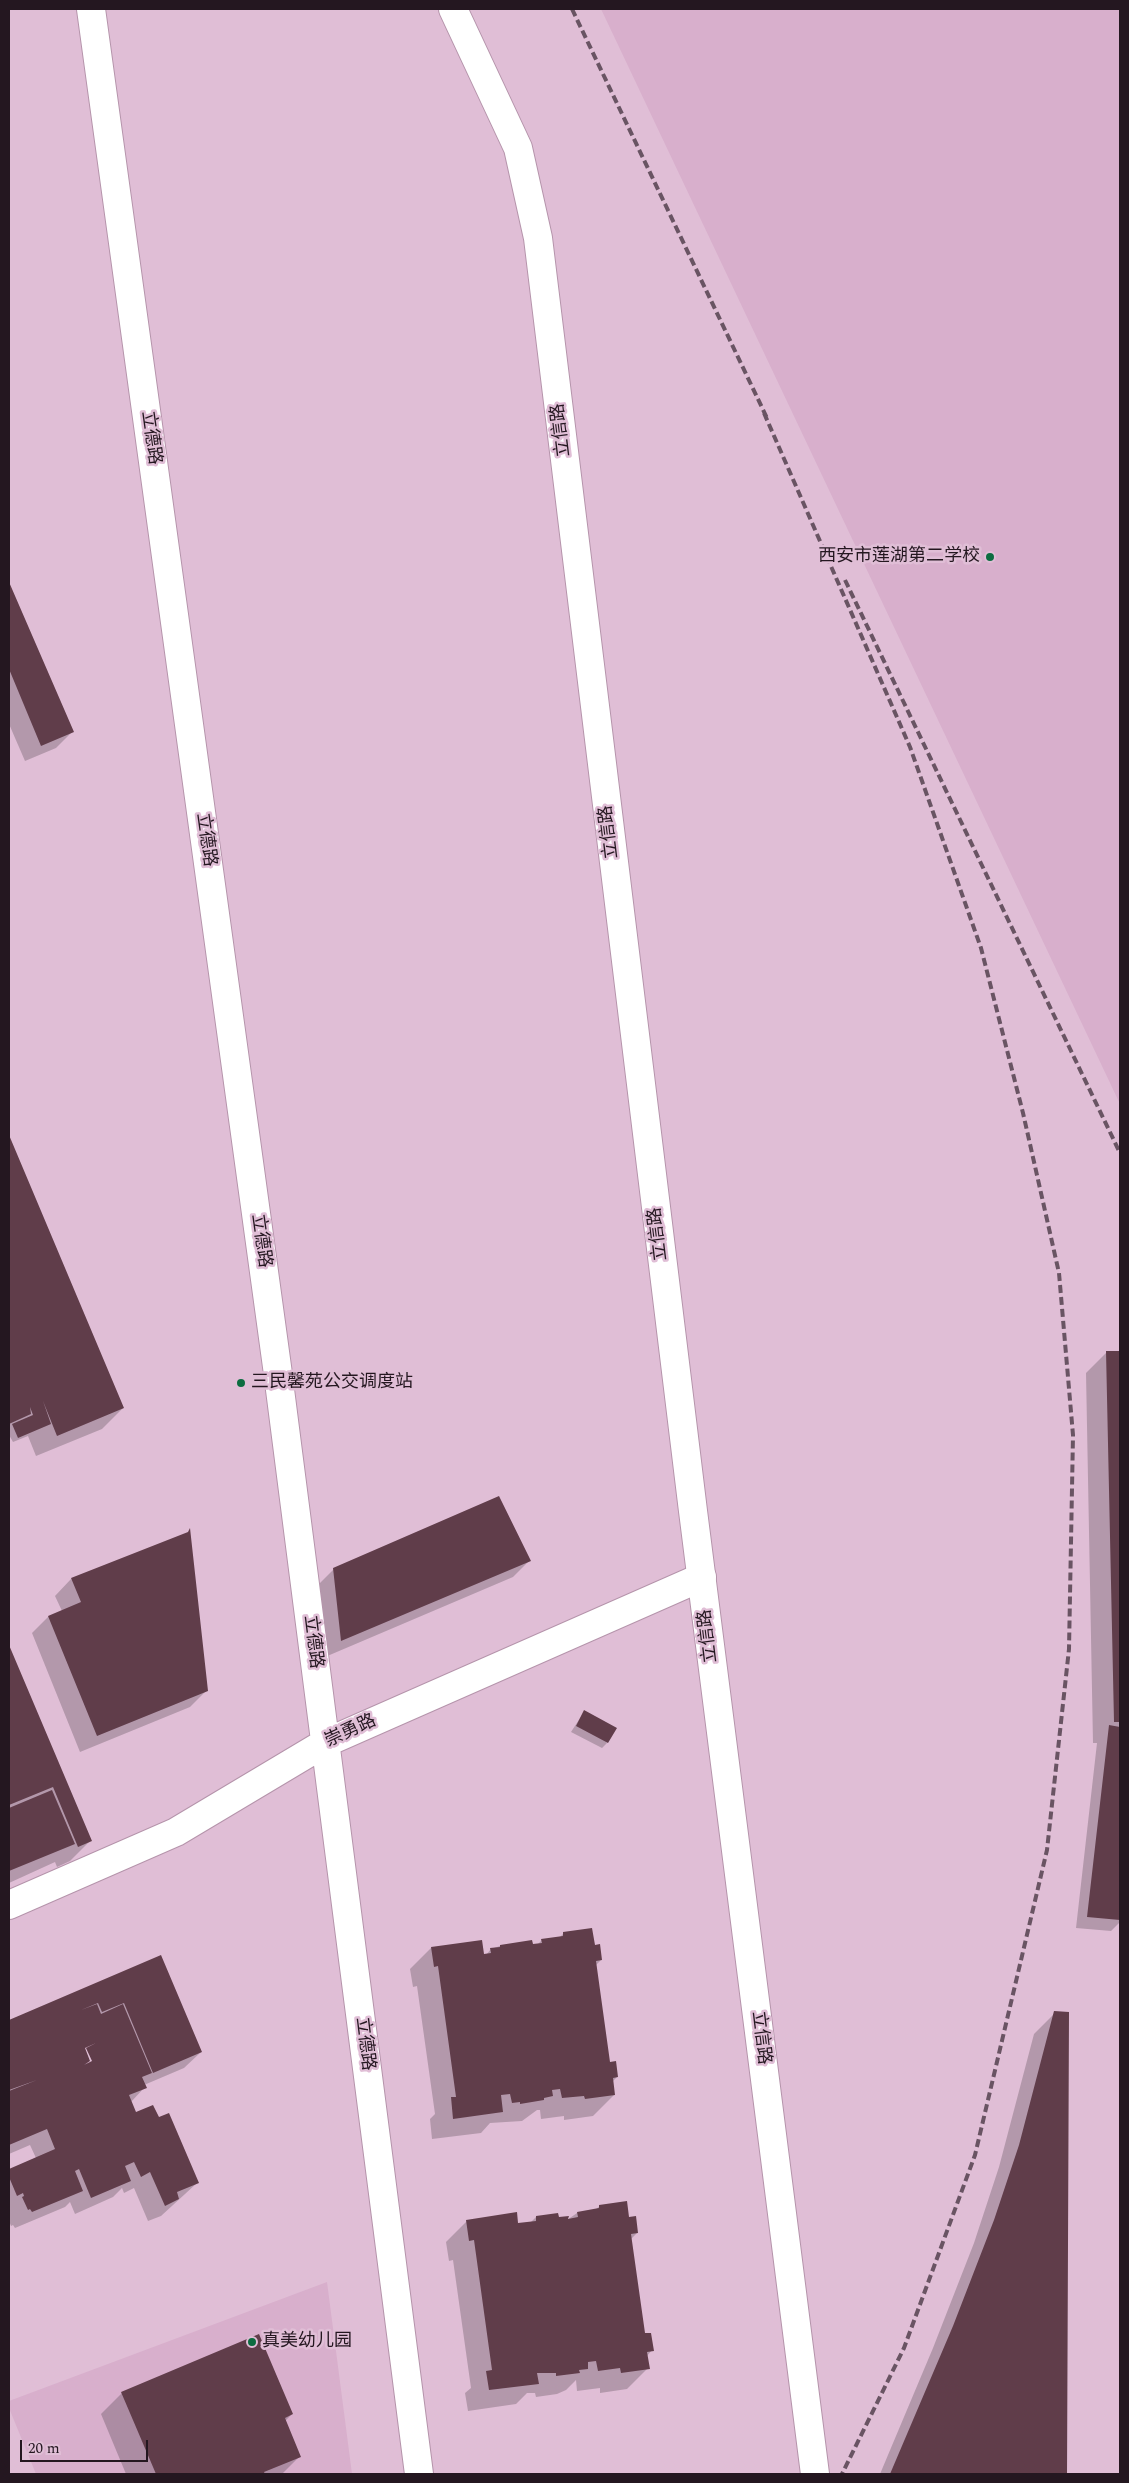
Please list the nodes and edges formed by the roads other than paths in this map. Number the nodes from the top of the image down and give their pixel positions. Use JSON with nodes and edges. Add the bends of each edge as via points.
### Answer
{"nodes":[{"id":1,"x":91,"y":9,"type":"edge"},
{"id":2,"x":453,"y":9,"type":"edge"},
{"id":3,"x":702,"y":1577,"type":"junction"},
{"id":4,"x":325,"y":1743,"type":"junction"},
{"id":5,"x":9,"y":1905,"type":"edge"},
{"id":6,"x":419,"y":2474,"type":"edge"},
{"id":7,"x":815,"y":2474,"type":"edge"}],
"edges":[{"from":1,"to":4,"type":"street","name":"立德路","via":[[278,1374]]},
{"from":2,"to":3,"type":"street","name":"立信路","via":[[518,148],[538,238]]},
{"from":3,"to":4,"type":"street","name":"崇勇路"},
{"from":3,"to":7,"type":"street","name":"立信路"},
{"from":4,"to":5,"type":"street","name":"崇勇路","via":[[176,1832]]},
{"from":4,"to":6,"type":"street","name":"立德路"}]}
